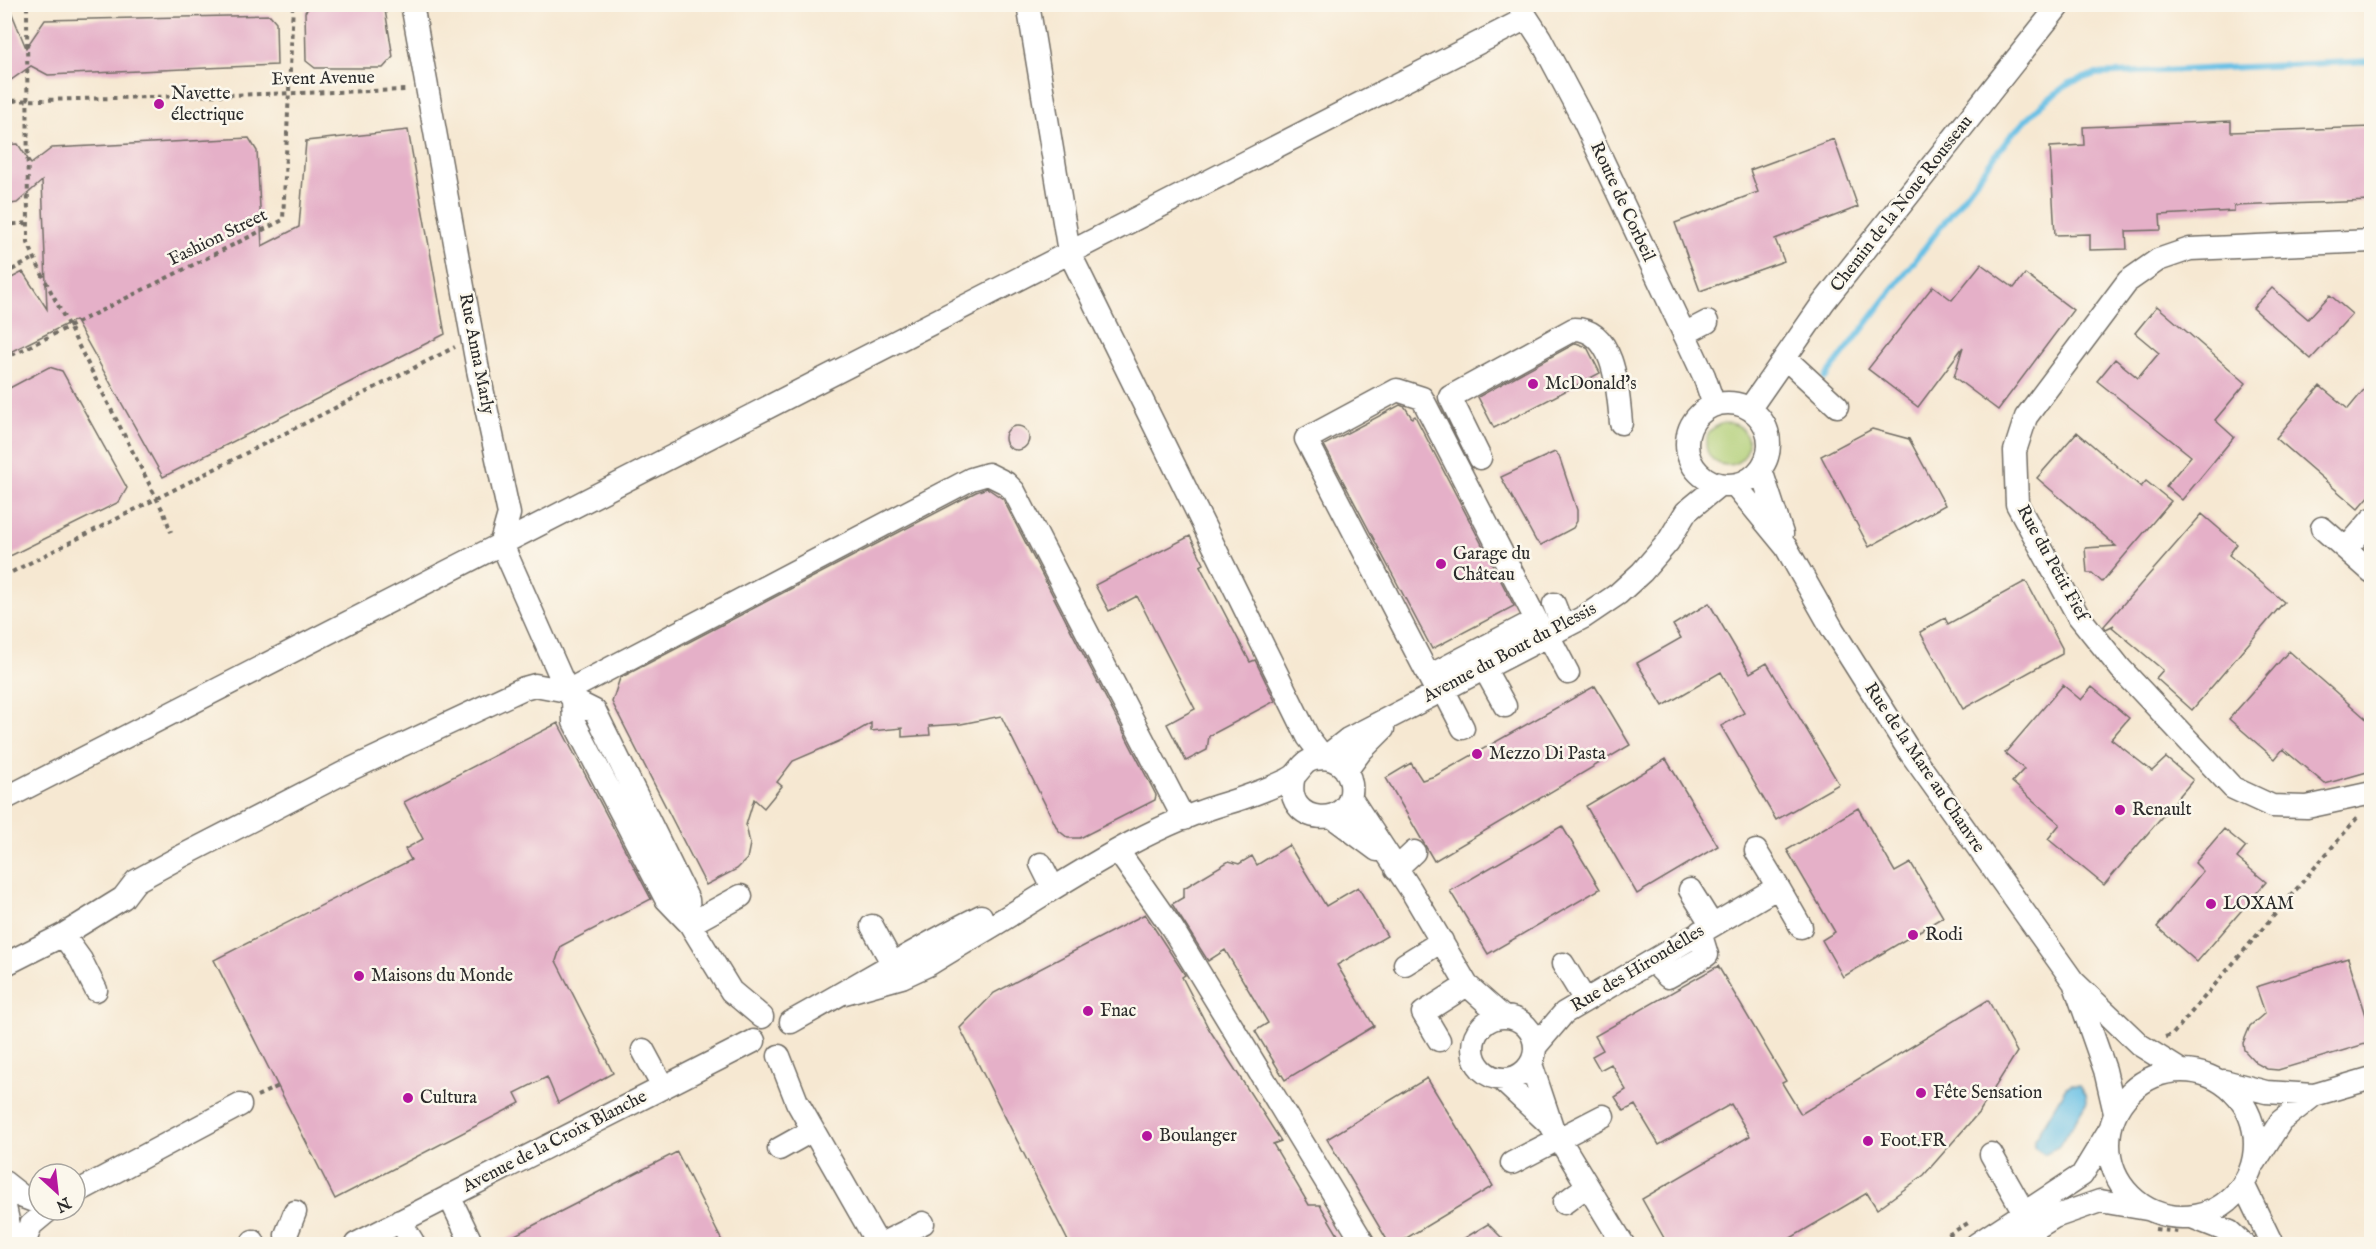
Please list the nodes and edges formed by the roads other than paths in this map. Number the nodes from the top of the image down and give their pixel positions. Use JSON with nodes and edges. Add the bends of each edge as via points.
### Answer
{"nodes":[{"id":1,"x":412,"y":4,"type":"edge"},
{"id":2,"x":1028,"y":4,"type":"edge"},
{"id":3,"x":2060,"y":4,"type":"edge"},
{"id":4,"x":1522,"y":11,"type":"edge"},
{"id":5,"x":2372,"y":241,"type":"edge"},
{"id":6,"x":1069,"y":252,"type":"junction"},
{"id":7,"x":1707,"y":322,"type":"dead end"},
{"id":8,"x":1684,"y":334,"type":"junction"},
{"id":9,"x":1790,"y":363,"type":"junction"},
{"id":10,"x":1714,"y":405,"type":"junction"},
{"id":11,"x":1837,"y":406,"type":"dead end"},
{"id":12,"x":1750,"y":408,"type":"junction"},
{"id":13,"x":1621,"y":423,"type":"dead end"},
{"id":14,"x":1479,"y":458,"type":"dead end"},
{"id":15,"x":1693,"y":467,"type":"junction"},
{"id":16,"x":1761,"y":470,"type":"junction"},
{"id":17,"x":1727,"y":485,"type":"junction"},
{"id":18,"x":1686,"y":512,"type":"junction"},
{"id":19,"x":2372,"y":519,"type":"edge"},
{"id":20,"x":2322,"y":528,"type":"dead end"},
{"id":21,"x":501,"y":542,"type":"junction"},
{"id":22,"x":1786,"y":547,"type":"junction"},
{"id":23,"x":2346,"y":549,"type":"junction"},
{"id":24,"x":2372,"y":572,"type":"edge"},
{"id":25,"x":1554,"y":604,"type":"dead end"},
{"id":26,"x":1548,"y":630,"type":"junction"},
{"id":27,"x":1484,"y":668,"type":"junction"},
{"id":28,"x":1568,"y":674,"type":"dead end"},
{"id":29,"x":1436,"y":686,"type":"junction"},
{"id":30,"x":570,"y":696,"type":"junction"},
{"id":31,"x":1504,"y":706,"type":"dead end"},
{"id":32,"x":1401,"y":711,"type":"junction"},
{"id":33,"x":1463,"y":728,"type":"dead end"},
{"id":34,"x":1324,"y":758,"type":"junction"},
{"id":35,"x":1346,"y":771,"type":"junction"},
{"id":36,"x":1294,"y":776,"type":"junction"},
{"id":37,"x":2372,"y":793,"type":"edge"},
{"id":38,"x":1350,"y":797,"type":"junction"},
{"id":39,"x":4,"y":799,"type":"edge"},
{"id":40,"x":1240,"y":799,"type":"junction"},
{"id":41,"x":1294,"y":799,"type":"junction"},
{"id":42,"x":1331,"y":816,"type":"junction"},
{"id":43,"x":1184,"y":819,"type":"junction"},
{"id":44,"x":1118,"y":851,"type":"junction"},
{"id":45,"x":1756,"y":851,"type":"dead end"},
{"id":46,"x":1414,"y":852,"type":"dead end"},
{"id":47,"x":1392,"y":863,"type":"junction"},
{"id":48,"x":1074,"y":874,"type":"junction"},
{"id":49,"x":1778,"y":887,"type":"junction"},
{"id":50,"x":1690,"y":890,"type":"dead end"},
{"id":51,"x":741,"y":896,"type":"dead end"},
{"id":52,"x":690,"y":924,"type":"junction"},
{"id":53,"x":872,"y":926,"type":"dead end"},
{"id":54,"x":1801,"y":927,"type":"dead end"},
{"id":55,"x":1706,"y":929,"type":"junction"},
{"id":56,"x":63,"y":935,"type":"junction"},
{"id":57,"x":1442,"y":941,"type":"junction"},
{"id":58,"x":1404,"y":964,"type":"dead end"},
{"id":59,"x":1563,"y":964,"type":"dead end"},
{"id":60,"x":4,"y":965,"type":"edge"},
{"id":61,"x":901,"y":976,"type":"junction"},
{"id":62,"x":2073,"y":981,"type":"junction"},
{"id":63,"x":1467,"y":985,"type":"junction"},
{"id":64,"x":96,"y":990,"type":"dead end"},
{"id":65,"x":1585,"y":1000,"type":"junction"},
{"id":66,"x":1564,"y":1013,"type":"junction"},
{"id":67,"x":762,"y":1017,"type":"junction"},
{"id":68,"x":1512,"y":1019,"type":"junction"},
{"id":69,"x":791,"y":1022,"type":"junction"},
{"id":70,"x":1476,"y":1032,"type":"junction"},
{"id":71,"x":1439,"y":1040,"type":"dead end"},
{"id":72,"x":754,"y":1041,"type":"junction"},
{"id":73,"x":643,"y":1050,"type":"dead end"},
{"id":74,"x":1533,"y":1055,"type":"junction"},
{"id":75,"x":779,"y":1056,"type":"junction"},
{"id":76,"x":2180,"y":1070,"type":"junction"},
{"id":77,"x":2372,"y":1078,"type":"edge"},
{"id":78,"x":1502,"y":1080,"type":"junction"},
{"id":79,"x":2219,"y":1080,"type":"junction"},
{"id":80,"x":663,"y":1087,"type":"junction"},
{"id":81,"x":2314,"y":1095,"type":"junction"},
{"id":82,"x":240,"y":1105,"type":"dead end"},
{"id":83,"x":1603,"y":1116,"type":"dead end"},
{"id":84,"x":2112,"y":1121,"type":"junction"},
{"id":85,"x":813,"y":1130,"type":"junction"},
{"id":86,"x":1556,"y":1133,"type":"junction"},
{"id":87,"x":779,"y":1149,"type":"dead end"},
{"id":88,"x":1991,"y":1154,"type":"dead end"},
{"id":89,"x":1512,"y":1163,"type":"dead end"},
{"id":90,"x":2247,"y":1176,"type":"junction"},
{"id":91,"x":4,"y":1182,"type":"edge"},
{"id":92,"x":1587,"y":1186,"type":"junction"},
{"id":93,"x":87,"y":1187,"type":"edge"},
{"id":94,"x":449,"y":1196,"type":"junction"},
{"id":95,"x":27,"y":1198,"type":"edge"},
{"id":96,"x":4,"y":1202,"type":"edge"},
{"id":97,"x":1564,"y":1203,"type":"dead end"},
{"id":98,"x":294,"y":1212,"type":"dead end"},
{"id":99,"x":2150,"y":1219,"type":"junction"},
{"id":100,"x":400,"y":1221,"type":"junction"},
{"id":101,"x":35,"y":1222,"type":"edge"},
{"id":102,"x":2030,"y":1222,"type":"junction"},
{"id":103,"x":923,"y":1223,"type":"dead end"},
{"id":104,"x":2189,"y":1225,"type":"junction"},
{"id":105,"x":471,"y":1242,"type":"dead end"},
{"id":106,"x":13,"y":1245,"type":"edge"},
{"id":107,"x":24,"y":1245,"type":"edge"},
{"id":108,"x":288,"y":1245,"type":"edge"},
{"id":109,"x":356,"y":1245,"type":"edge"},
{"id":110,"x":414,"y":1245,"type":"edge"},
{"id":111,"x":880,"y":1245,"type":"edge"},
{"id":112,"x":1364,"y":1245,"type":"edge"},
{"id":113,"x":1623,"y":1245,"type":"edge"},
{"id":114,"x":1977,"y":1245,"type":"edge"},
{"id":115,"x":2010,"y":1245,"type":"edge"},
{"id":116,"x":2243,"y":1245,"type":"edge"},
{"id":117,"x":2272,"y":1245,"type":"edge"}],
"edges":[{"from":1,"to":21,"type":"street","name":"Rue Anna Marly","via":[[472,338],[509,514]]},
{"from":2,"to":6,"type":"street"},
{"from":3,"to":9,"type":"street","name":"Chemin de la Noue Rousseau","via":[[1814,298]]},
{"from":4,"to":6,"type":"street"},
{"from":4,"to":8,"type":"street","name":"Route de Corbeil","via":[[1584,121]]},
{"from":5,"to":37,"type":"street","name":"Rue du Petit Fief","via":[[2190,249],[2158,260],[2128,281],[2114,299],[2026,417],[2015,451],[2017,504],[2077,614],[2121,669],[2233,788],[2272,806],[2307,807]]},
{"from":6,"to":21,"type":"street"},
{"from":6,"to":34,"type":"street","via":[[1308,737]]},
{"from":7,"to":8,"type":"street"},
{"from":8,"to":10,"type":"street","name":"Route de Corbeil"},
{"from":9,"to":11,"type":"street"},
{"from":9,"to":12,"type":"street","name":"Chemin de la Noue Rousseau"},
{"from":10,"to":12,"type":"street","via":[[1726,402]]},
{"from":10,"to":15,"type":"street","via":[[1701,412],[1689,431],[1688,453]]},
{"from":12,"to":16,"type":"street","via":[[1764,423],[1770,443]]},
{"from":13,"to":14,"type":"street","via":[[1618,392],[1588,336],[1574,329],[1450,397]]},
{"from":15,"to":17,"type":"street","via":[[1704,478]]},
{"from":15,"to":18,"type":"street","name":"Avenue du Bout du Plessis"},
{"from":16,"to":17,"type":"street","via":[[1750,480]]},
{"from":16,"to":22,"type":"street","name":"Rue de la Mare au Chanvre"},
{"from":17,"to":18,"type":"street","name":"Avenue du Bout du Plessis"},
{"from":17,"to":22,"type":"street","name":"Rue de la Mare au Chanvre"},
{"from":18,"to":26,"type":"street","name":"Avenue du Bout du Plessis","via":[[1668,542],[1618,594],[1584,617]]},
{"from":19,"to":23,"type":"street"},
{"from":20,"to":23,"type":"street"},
{"from":21,"to":30,"type":"street"},
{"from":21,"to":39,"type":"street"},
{"from":22,"to":62,"type":"street","name":"Rue de la Mare au Chanvre","via":[[1910,752]]},
{"from":23,"to":24,"type":"street"},
{"from":25,"to":26,"type":"street"},
{"from":26,"to":27,"type":"street","name":"Avenue du Bout du Plessis"},
{"from":26,"to":28,"type":"street"},
{"from":26,"to":29,"type":"street"},
{"from":26,"to":29,"type":"street","via":[[1422,398],[1397,390],[1305,439]]},
{"from":27,"to":29,"type":"street","name":"Avenue du Bout du Plessis"},
{"from":27,"to":31,"type":"street"},
{"from":29,"to":32,"type":"street","name":"Avenue du Bout du Plessis"},
{"from":29,"to":33,"type":"street"},
{"from":30,"to":43,"type":"street","via":[[971,479],[988,474],[1014,491]]},
{"from":30,"to":52,"type":"street","via":[[595,711],[688,900]]},
{"from":30,"to":56,"type":"street","via":[[535,685],[524,688],[349,770],[136,881],[123,898]]},
{"from":32,"to":34,"type":"street","name":"Avenue du Bout du Plessis","via":[[1348,739]]},
{"from":32,"to":35,"type":"street","name":"Avenue du Bout du Plessis"},
{"from":34,"to":35,"type":"street","via":[[1333,759]]},
{"from":34,"to":36,"type":"street","via":[[1306,762]]},
{"from":35,"to":38,"type":"street","via":[[1352,788]]},
{"from":36,"to":40,"type":"street"},
{"from":36,"to":41,"type":"street"},
{"from":38,"to":42,"type":"street","via":[[1346,806]]},
{"from":38,"to":47,"type":"street"},
{"from":40,"to":41,"type":"street"},
{"from":40,"to":43,"type":"street"},
{"from":41,"to":42,"type":"street","via":[[1313,816]]},
{"from":42,"to":47,"type":"street"},
{"from":43,"to":44,"type":"street"},
{"from":44,"to":48,"type":"street"},
{"from":44,"to":112,"type":"street","via":[[1172,927]]},
{"from":45,"to":49,"type":"street"},
{"from":46,"to":47,"type":"street"},
{"from":47,"to":57,"type":"street"},
{"from":48,"to":61,"type":"street","via":[[928,965]]},
{"from":48,"to":61,"type":"street","via":[[1045,873]]},
{"from":49,"to":54,"type":"street"},
{"from":49,"to":55,"type":"street","name":"Rue des Hirondelles"},
{"from":50,"to":55,"type":"street","name":"Rue des Hirondelles"},
{"from":51,"to":52,"type":"street"},
{"from":52,"to":67,"type":"street","via":[[731,992]]},
{"from":53,"to":61,"type":"street"},
{"from":55,"to":65,"type":"street","name":"Rue des Hirondelles"},
{"from":56,"to":60,"type":"street"},
{"from":56,"to":64,"type":"street"},
{"from":57,"to":58,"type":"street"},
{"from":57,"to":63,"type":"street"},
{"from":59,"to":65,"type":"street"},
{"from":61,"to":69,"type":"street","via":[[845,993]]},
{"from":62,"to":76,"type":"street","name":"Rue de la Mare au Chanvre","via":[[2140,1045]]},
{"from":62,"to":84,"type":"street","name":"Rue de la Mare au Chanvre","via":[[2104,1070]]},
{"from":63,"to":68,"type":"street"},
{"from":63,"to":70,"type":"street"},
{"from":63,"to":71,"type":"street","via":[[1423,1013]]},
{"from":65,"to":66,"type":"street","name":"Rue des Hirondelles"},
{"from":66,"to":68,"type":"street","name":"Rue des Hirondelles"},
{"from":66,"to":74,"type":"street","name":"Rue des Hirondelles"},
{"from":67,"to":69,"type":"street","via":[[775,1013]]},
{"from":67,"to":72,"type":"street","via":[[754,1027]]},
{"from":68,"to":70,"type":"street","via":[[1483,1024]]},
{"from":68,"to":74,"type":"street","via":[[1531,1032]]},
{"from":69,"to":75,"type":"street","via":[[795,1041]]},
{"from":70,"to":78,"type":"street","via":[[1473,1051],[1479,1068]]},
{"from":72,"to":75,"type":"street","via":[[762,1052]]},
{"from":72,"to":80,"type":"street","name":"Avenue de la Croix Blanche"},
{"from":73,"to":80,"type":"street"},
{"from":74,"to":78,"type":"street","via":[[1524,1073]]},
{"from":74,"to":86,"type":"street"},
{"from":75,"to":85,"type":"street"},
{"from":76,"to":79,"type":"street"},
{"from":76,"to":84,"type":"street","via":[[2149,1078],[2129,1093]]},
{"from":77,"to":81,"type":"street"},
{"from":78,"to":86,"type":"street"},
{"from":79,"to":81,"type":"street","via":[[2266,1092]]},
{"from":79,"to":90,"type":"street","via":[[2238,1095],[2250,1115],[2256,1142]]},
{"from":80,"to":94,"type":"street","name":"Avenue de la Croix Blanche"},
{"from":81,"to":90,"type":"street","via":[[2281,1121]]},
{"from":82,"to":93,"type":"street"},
{"from":83,"to":86,"type":"street"},
{"from":84,"to":99,"type":"street","via":[[2112,1166],[2126,1192]]},
{"from":84,"to":102,"type":"street","via":[[2082,1175]]},
{"from":85,"to":87,"type":"street"},
{"from":85,"to":111,"type":"street"},
{"from":86,"to":89,"type":"street"},
{"from":86,"to":92,"type":"street"},
{"from":88,"to":102,"type":"street"},
{"from":90,"to":104,"type":"street","via":[[2222,1205]]},
{"from":90,"to":117,"type":"street"},
{"from":91,"to":95,"type":"street"},
{"from":92,"to":97,"type":"street"},
{"from":92,"to":113,"type":"street"},
{"from":94,"to":100,"type":"street","name":"Avenue de la Croix Blanche"},
{"from":94,"to":105,"type":"street"},
{"from":96,"to":106,"type":"street"},
{"from":98,"to":108,"type":"street","via":[[286,1235]]},
{"from":99,"to":102,"type":"street","via":[[2100,1201],[2054,1218]]},
{"from":99,"to":104,"type":"street","via":[[2170,1216]]},
{"from":100,"to":109,"type":"street","name":"Avenue de la Croix Blanche"},
{"from":100,"to":110,"type":"street"},
{"from":101,"to":107,"type":"street"},
{"from":102,"to":114,"type":"street"},
{"from":102,"to":115,"type":"street"},
{"from":103,"to":111,"type":"street"},
{"from":104,"to":116,"type":"street","via":[[2230,1232]]}]}
